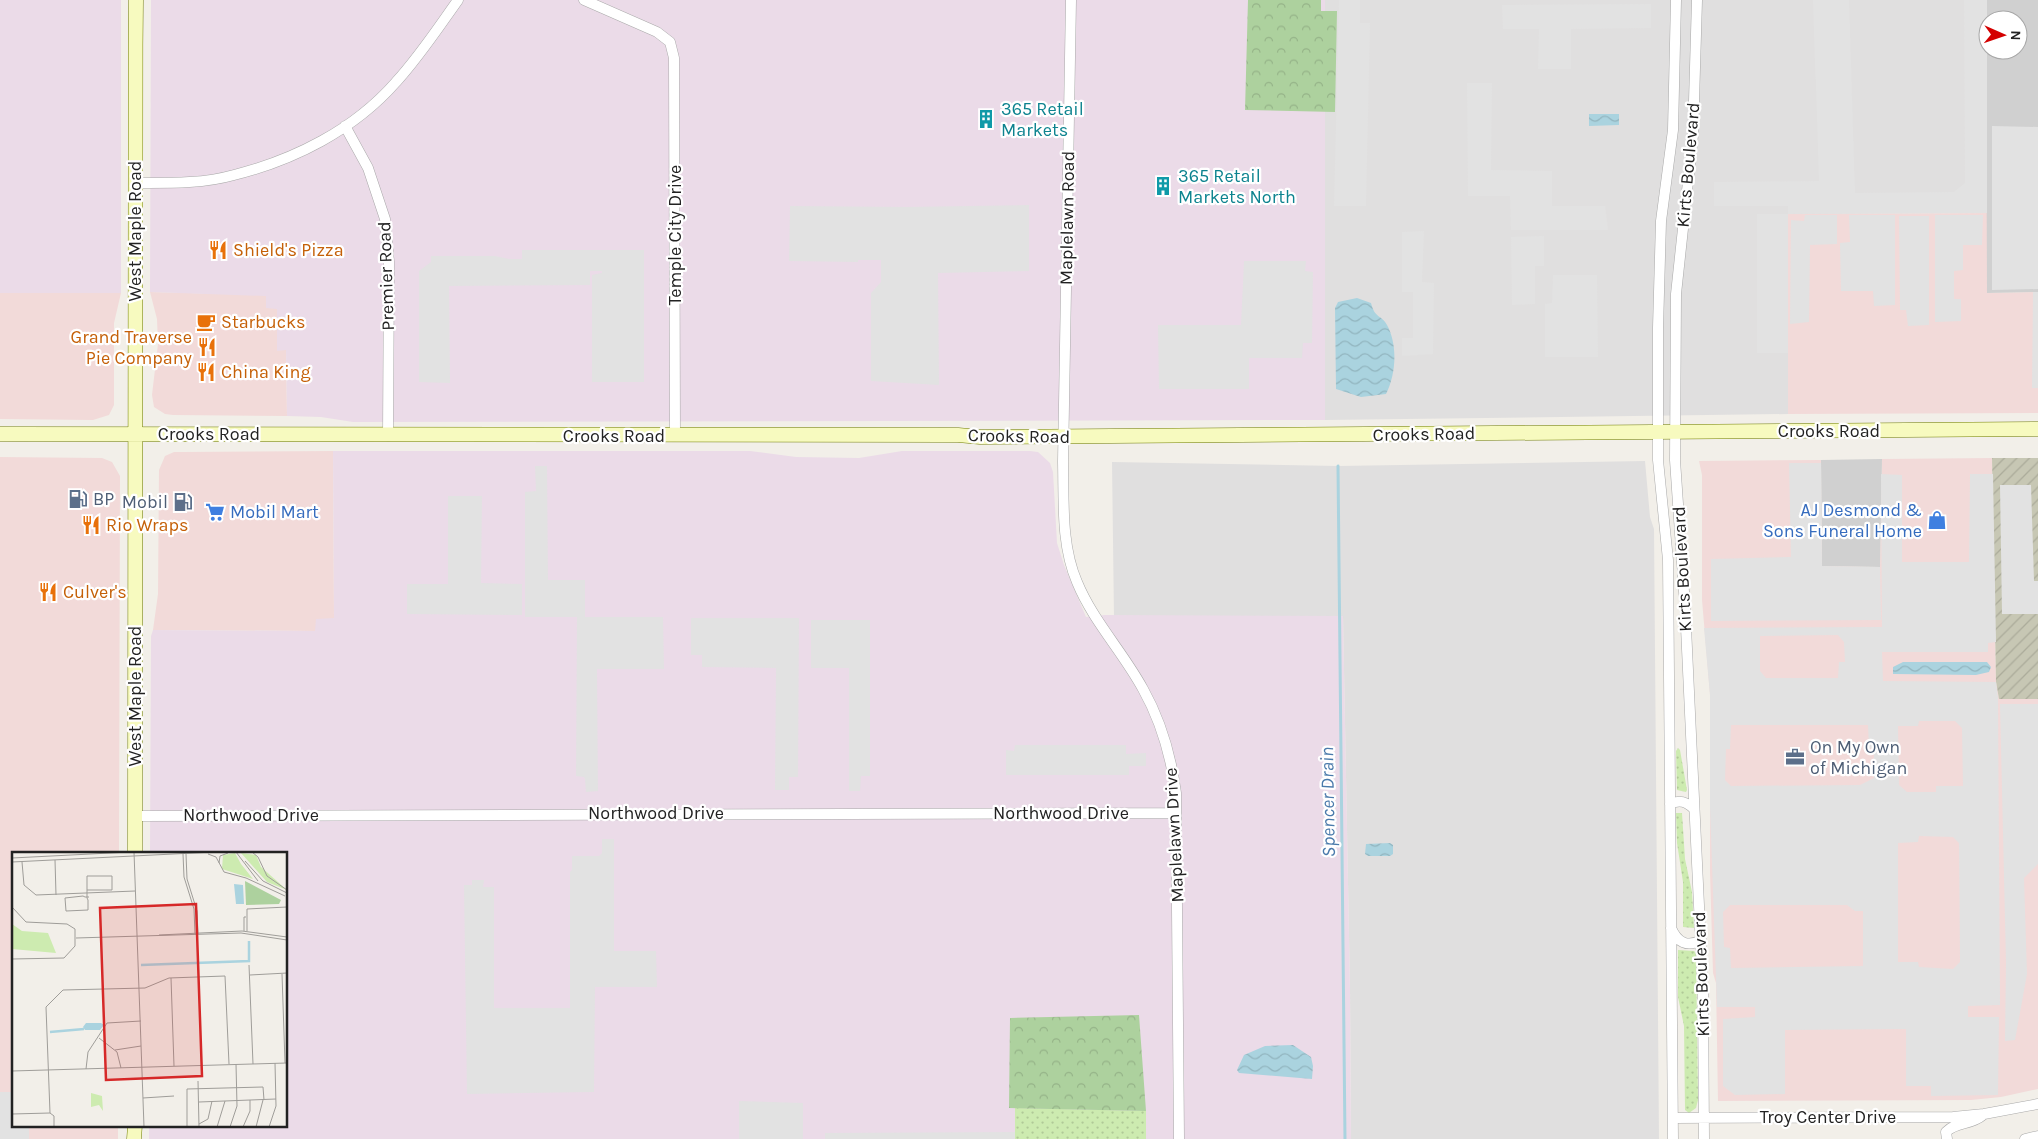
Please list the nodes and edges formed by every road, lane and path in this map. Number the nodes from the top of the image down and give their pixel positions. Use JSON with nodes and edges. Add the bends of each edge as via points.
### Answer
{"nodes":[{"id":1,"x":136,"y":0,"type":"edge"},
{"id":2,"x":458,"y":0,"type":"edge"},
{"id":3,"x":584,"y":0,"type":"edge"},
{"id":4,"x":1071,"y":0,"type":"edge"},
{"id":5,"x":1676,"y":0,"type":"edge"},
{"id":6,"x":1697,"y":0,"type":"edge"},
{"id":7,"x":345,"y":126,"type":"junction"},
{"id":8,"x":135,"y":183,"type":"junction"},
{"id":9,"x":2038,"y":429,"type":"edge"},
{"id":10,"x":1658,"y":433,"type":"junction"},
{"id":11,"x":1675,"y":433,"type":"junction"},
{"id":12,"x":0,"y":434,"type":"edge"},
{"id":13,"x":136,"y":434,"type":"junction"},
{"id":14,"x":388,"y":436,"type":"junction"},
{"id":15,"x":675,"y":436,"type":"junction"},
{"id":16,"x":1064,"y":437,"type":"junction"},
{"id":17,"x":1670,"y":804,"type":"junction"},
{"id":18,"x":1694,"y":809,"type":"junction"},
{"id":19,"x":1176,"y":813,"type":"junction"},
{"id":20,"x":135,"y":816,"type":"junction"},
{"id":21,"x":135,"y":852,"type":"edge"},
{"id":22,"x":1671,"y":927,"type":"junction"},
{"id":23,"x":1701,"y":940,"type":"junction"},
{"id":24,"x":2038,"y":1104,"type":"edge"},
{"id":25,"x":1984,"y":1114,"type":"junction"},
{"id":26,"x":1673,"y":1118,"type":"junction"},
{"id":27,"x":1704,"y":1118,"type":"junction"},
{"id":28,"x":135,"y":1126,"type":"edge"},
{"id":29,"x":2038,"y":1136,"type":"edge"},
{"id":30,"x":134,"y":1139,"type":"edge"},
{"id":31,"x":1180,"y":1139,"type":"edge"},
{"id":32,"x":1673,"y":1139,"type":"edge"},
{"id":33,"x":1704,"y":1139,"type":"edge"},
{"id":34,"x":1947,"y":1139,"type":"edge"},
{"id":35,"x":2025,"y":1139,"type":"edge"}],
"edges":[{"from":1,"to":8,"type":"main road","name":"West Maple Road"},
{"from":2,"to":7,"type":"street","via":[[396,83]]},
{"from":3,"to":15,"type":"street","name":"Temple City Drive","via":[[665,36],[673,49]]},
{"from":4,"to":16,"type":"street","name":"Maplelawn Road"},
{"from":5,"to":10,"type":"street","name":"Kirts Boulevard","via":[[1673,130],[1661,221]]},
{"from":6,"to":11,"type":"street","name":"Kirts Boulevard","via":[[1693,135],[1676,294]]},
{"from":7,"to":8,"type":"street","via":[[293,156],[233,176]]},
{"from":7,"to":14,"type":"street","name":"Premier Road","via":[[368,168],[385,219],[389,262]]},
{"from":8,"to":13,"type":"main road","name":"West Maple Road"},
{"from":9,"to":11,"type":"main road","name":"Crooks Road"},
{"from":10,"to":11,"type":"main road","name":"Crooks Road"},
{"from":10,"to":16,"type":"main road","name":"Crooks Road"},
{"from":10,"to":17,"type":"street","name":"Kirts Boulevard","via":[[1668,560]]},
{"from":11,"to":18,"type":"street","name":"Kirts Boulevard"},
{"from":12,"to":13,"type":"main road","name":"Crooks Road"},
{"from":13,"to":14,"type":"main road","name":"Crooks Road"},
{"from":13,"to":20,"type":"main road","name":"West Maple Road"},
{"from":14,"to":15,"type":"main road","name":"Crooks Road"},
{"from":15,"to":16,"type":"main road","name":"Crooks Road"},
{"from":16,"to":19,"type":"street","name":"Maplelawn Drive","via":[[1065,525],[1074,572],[1090,606],[1143,688],[1159,723],[1171,759]]},
{"from":17,"to":18,"type":"street","via":[[1685,802]]},
{"from":17,"to":22,"type":"street","name":"Kirts Boulevard"},
{"from":18,"to":23,"type":"street","name":"Kirts Boulevard"},
{"from":19,"to":20,"type":"street","name":"Northwood Drive"},
{"from":19,"to":31,"type":"street","name":"Maplelawn Drive"},
{"from":20,"to":21,"type":"main road","name":"West Maple Road"},
{"from":22,"to":23,"type":"street","via":[[1680,942],[1691,944]]},
{"from":22,"to":26,"type":"street","name":"Kirts Boulevard"},
{"from":23,"to":27,"type":"street","name":"Kirts Boulevard"},
{"from":24,"to":25,"type":"street","name":"Troy Center Drive"},
{"from":25,"to":27,"type":"street","name":"Troy Center Drive","via":[[1953,1117]]},
{"from":25,"to":34,"type":"street","name":"Troy Center Drive","via":[[1976,1121],[1952,1126],[1946,1132]]},
{"from":26,"to":27,"type":"street","name":"Troy Center Drive"},
{"from":26,"to":32,"type":"street","name":"Kirts Boulevard"},
{"from":27,"to":33,"type":"street","name":"Kirts Boulevard"},
{"from":28,"to":30,"type":"main road"},
{"from":29,"to":35,"type":"street"}]}
